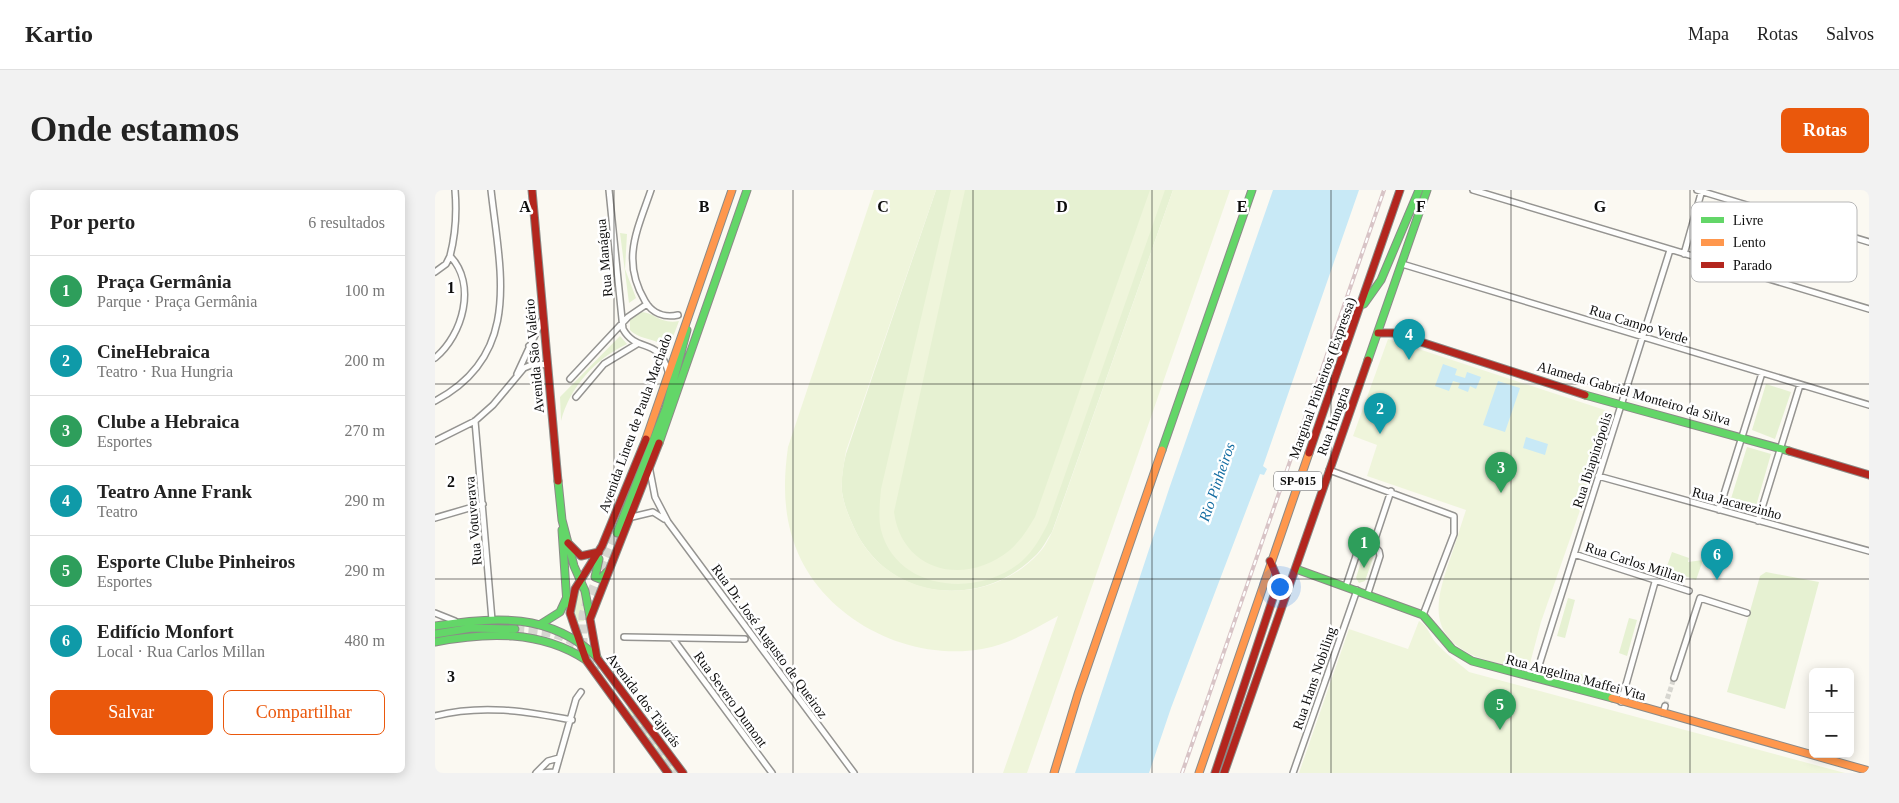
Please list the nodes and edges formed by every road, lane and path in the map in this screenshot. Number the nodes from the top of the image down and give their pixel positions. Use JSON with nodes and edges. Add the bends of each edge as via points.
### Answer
{"nodes":[{"id":1,"x":455,"y":190,"type":"edge"},
{"id":2,"x":491,"y":190,"type":"edge"},
{"id":3,"x":532,"y":190,"type":"edge"},
{"id":4,"x":609,"y":190,"type":"edge"},
{"id":5,"x":651,"y":190,"type":"edge"},
{"id":6,"x":732,"y":190,"type":"edge"},
{"id":7,"x":747,"y":190,"type":"edge"},
{"id":8,"x":1252,"y":190,"type":"edge"},
{"id":9,"x":1400,"y":190,"type":"edge"},
{"id":10,"x":1419,"y":190,"type":"edge"},
{"id":11,"x":1427,"y":190,"type":"edge"},
{"id":12,"x":1473,"y":190,"type":"edge"},
{"id":13,"x":1700,"y":190,"type":"edge"},
{"id":14,"x":1739,"y":202,"type":"edge"},
{"id":15,"x":1691,"y":226,"type":"edge"},
{"id":16,"x":1857,"y":238,"type":"edge"},
{"id":17,"x":1869,"y":242,"type":"edge"},
{"id":18,"x":1670,"y":250,"type":"junction"},
{"id":19,"x":1684,"y":254,"type":"junction"},
{"id":20,"x":450,"y":256,"type":"junction"},
{"id":21,"x":1691,"y":256,"type":"edge"},
{"id":22,"x":1402,"y":264,"type":"junction"},
{"id":23,"x":435,"y":272,"type":"edge"},
{"id":24,"x":1776,"y":282,"type":"edge"},
{"id":25,"x":694,"y":295,"type":"junction"},
{"id":26,"x":647,"y":304,"type":"junction"},
{"id":27,"x":1869,"y":310,"type":"edge"},
{"id":28,"x":1358,"y":313,"type":"junction"},
{"id":29,"x":678,"y":315,"type":"dead end"},
{"id":30,"x":543,"y":317,"type":"junction"},
{"id":31,"x":1382,"y":322,"type":"junction"},
{"id":32,"x":701,"y":323,"type":"junction"},
{"id":33,"x":622,"y":325,"type":"junction"},
{"id":34,"x":1378,"y":333,"type":"junction"},
{"id":35,"x":1393,"y":333,"type":"junction"},
{"id":36,"x":1642,"y":337,"type":"junction"},
{"id":37,"x":637,"y":344,"type":"junction"},
{"id":38,"x":529,"y":346,"type":"junction"},
{"id":39,"x":682,"y":356,"type":"junction"},
{"id":40,"x":435,"y":358,"type":"edge"},
{"id":41,"x":543,"y":364,"type":"junction"},
{"id":42,"x":668,"y":371,"type":"junction"},
{"id":43,"x":1762,"y":373,"type":"junction"},
{"id":44,"x":515,"y":376,"type":"junction"},
{"id":45,"x":570,"y":379,"type":"dead end"},
{"id":46,"x":1800,"y":385,"type":"junction"},
{"id":47,"x":576,"y":396,"type":"dead end"},
{"id":48,"x":435,"y":401,"type":"edge"},
{"id":49,"x":1869,"y":405,"type":"edge"},
{"id":50,"x":1621,"y":406,"type":"junction"},
{"id":51,"x":475,"y":421,"type":"junction"},
{"id":52,"x":1743,"y":437,"type":"junction"},
{"id":53,"x":435,"y":441,"type":"edge"},
{"id":54,"x":1780,"y":447,"type":"junction"},
{"id":55,"x":650,"y":470,"type":"junction"},
{"id":56,"x":1329,"y":470,"type":"junction"},
{"id":57,"x":1869,"y":475,"type":"edge"},
{"id":58,"x":1598,"y":476,"type":"junction"},
{"id":59,"x":1391,"y":492,"type":"junction"},
{"id":60,"x":483,"y":504,"type":"junction"},
{"id":61,"x":1719,"y":510,"type":"junction"},
{"id":62,"x":632,"y":517,"type":"junction"},
{"id":63,"x":435,"y":518,"type":"edge"},
{"id":64,"x":562,"y":520,"type":"junction"},
{"id":65,"x":1758,"y":521,"type":"junction"},
{"id":66,"x":668,"y":522,"type":"junction"},
{"id":67,"x":617,"y":533,"type":"tunnel mouth"},
{"id":68,"x":568,"y":543,"type":"junction"},
{"id":69,"x":1373,"y":545,"type":"junction"},
{"id":70,"x":600,"y":549,"type":"junction"},
{"id":71,"x":1869,"y":551,"type":"edge"},
{"id":72,"x":1574,"y":554,"type":"junction"},
{"id":73,"x":1270,"y":561,"type":"junction"},
{"id":74,"x":1296,"y":569,"type":"junction"},
{"id":75,"x":608,"y":571,"type":"junction"},
{"id":76,"x":580,"y":579,"type":"junction"},
{"id":77,"x":1655,"y":582,"type":"junction"},
{"id":78,"x":1346,"y":586,"type":"junction"},
{"id":79,"x":1357,"y":590,"type":"junction"},
{"id":80,"x":1689,"y":591,"type":"dead end"},
{"id":81,"x":1368,"y":593,"type":"junction"},
{"id":82,"x":566,"y":599,"type":"junction"},
{"id":83,"x":569,"y":613,"type":"junction"},
{"id":84,"x":1747,"y":613,"type":"dead end"},
{"id":85,"x":435,"y":615,"type":"edge"},
{"id":86,"x":1423,"y":615,"type":"junction"},
{"id":87,"x":590,"y":619,"type":"junction"},
{"id":88,"x":492,"y":620,"type":"junction"},
{"id":89,"x":458,"y":622,"type":"junction"},
{"id":90,"x":541,"y":624,"type":"junction"},
{"id":91,"x":435,"y":625,"type":"edge"},
{"id":92,"x":515,"y":629,"type":"tunnel mouth"},
{"id":93,"x":559,"y":629,"type":"junction"},
{"id":94,"x":435,"y":634,"type":"edge"},
{"id":95,"x":624,"y":637,"type":"dead end"},
{"id":96,"x":673,"y":639,"type":"junction"},
{"id":97,"x":745,"y":639,"type":"dead end"},
{"id":98,"x":581,"y":641,"type":"junction"},
{"id":99,"x":435,"y":642,"type":"edge"},
{"id":100,"x":555,"y":643,"type":"junction"},
{"id":101,"x":597,"y":658,"type":"junction"},
{"id":102,"x":586,"y":660,"type":"junction"},
{"id":103,"x":1535,"y":678,"type":"junction"},
{"id":104,"x":1674,"y":678,"type":"tunnel mouth"},
{"id":105,"x":581,"y":692,"type":"dead end"},
{"id":106,"x":1621,"y":702,"type":"junction"},
{"id":107,"x":435,"y":716,"type":"edge"},
{"id":108,"x":572,"y":720,"type":"junction"},
{"id":109,"x":559,"y":758,"type":"junction"},
{"id":110,"x":1869,"y":771,"type":"edge"},
{"id":111,"x":538,"y":773,"type":"edge"},
{"id":112,"x":555,"y":773,"type":"edge"},
{"id":113,"x":668,"y":773,"type":"edge"},
{"id":114,"x":683,"y":773,"type":"edge"},
{"id":115,"x":772,"y":773,"type":"edge"},
{"id":116,"x":854,"y":773,"type":"edge"},
{"id":117,"x":1054,"y":773,"type":"edge"},
{"id":118,"x":1199,"y":773,"type":"edge"},
{"id":119,"x":1215,"y":773,"type":"edge"},
{"id":120,"x":1225,"y":773,"type":"edge"},
{"id":121,"x":1293,"y":773,"type":"edge"}],
"edges":[{"from":1,"to":20,"type":"street","via":[[456,233]]},
{"from":2,"to":48,"type":"street","via":[[501,278],[497,326],[486,356],[477,368]]},
{"from":3,"to":30,"type":"main road","name":"Avenida São Valério"},
{"from":4,"to":33,"type":"street","name":"Rua Manágua"},
{"from":5,"to":26,"type":"street","via":[[631,256],[634,277]]},
{"from":6,"to":25,"type":"main road","name":"Avenida Lineu de Paula Machado"},
{"from":7,"to":32,"type":"main road","name":"Avenida Lineu de Paula Machado"},
{"from":8,"to":117,"type":"main road","via":[[1078,694]]},
{"from":9,"to":28,"type":"main road","name":"Marginal Pinheiros (Expressa)","number":"SP-015"},
{"from":10,"to":28,"type":"main road","via":[[1381,280]]},
{"from":11,"to":22,"type":"main road","name":"Rua Hungria"},
{"from":12,"to":18,"type":"street"},
{"from":13,"to":14,"type":"street"},
{"from":15,"to":19,"type":"street"},
{"from":16,"to":17,"type":"street"},
{"from":18,"to":19,"type":"street"},
{"from":18,"to":36,"type":"street","name":"Rua Ibiapinópolis"},
{"from":19,"to":21,"type":"street"},
{"from":20,"to":23,"type":"street","via":[[446,264]]},
{"from":20,"to":40,"type":"street","via":[[459,265],[463,276],[463,311],[453,336]]},
{"from":22,"to":31,"type":"main road","name":"Rua Hungria"},
{"from":22,"to":36,"type":"street","name":"Rua Campo Verde"},
{"from":24,"to":27,"type":"street"},
{"from":25,"to":39,"type":"main road"},
{"from":25,"to":42,"type":"main road","name":"Avenida Lineu de Paula Machado"},
{"from":26,"to":29,"type":"street","via":[[659,314]]},
{"from":26,"to":33,"type":"street"},
{"from":28,"to":73,"type":"main road","name":"Marginal Pinheiros (Expressa)","number":"SP-015"},
{"from":30,"to":38,"type":"street"},
{"from":30,"to":41,"type":"main road","name":"Avenida São Valério"},
{"from":31,"to":34,"type":"main road","name":"Rua Hungria"},
{"from":31,"to":35,"type":"main road","name":"Alameda Gabriel Monteiro da Silva"},
{"from":32,"to":39,"type":"main road"},
{"from":32,"to":55,"type":"main road","name":"Avenida Lineu de Paula Machado"},
{"from":33,"to":37,"type":"street","via":[[625,333]]},
{"from":33,"to":45,"type":"street"},
{"from":34,"to":35,"type":"main road","name":"Alameda Gabriel Monteiro da Silva"},
{"from":34,"to":56,"type":"main road","name":"Rua Hungria"},
{"from":35,"to":50,"type":"main road","name":"Alameda Gabriel Monteiro da Silva"},
{"from":36,"to":43,"type":"street","name":"Rua Campo Verde"},
{"from":36,"to":50,"type":"street","name":"Rua Ibiapinópolis"},
{"from":37,"to":42,"type":"street","via":[[647,345],[661,353]]},
{"from":37,"to":47,"type":"street","via":[[604,364]]},
{"from":38,"to":41,"type":"street"},
{"from":38,"to":44,"type":"street"},
{"from":39,"to":67,"type":"main road"},
{"from":41,"to":44,"type":"street","via":[[528,365]]},
{"from":41,"to":64,"type":"main road","name":"Avenida São Valério"},
{"from":42,"to":70,"type":"main road","name":"Avenida Lineu de Paula Machado","via":[[645,441]]},
{"from":43,"to":46,"type":"street","name":"Rua Campo Verde"},
{"from":43,"to":52,"type":"street"},
{"from":44,"to":51,"type":"street","via":[[493,405]]},
{"from":46,"to":49,"type":"street","name":"Rua Campo Verde"},
{"from":46,"to":54,"type":"street"},
{"from":50,"to":52,"type":"main road","name":"Alameda Gabriel Monteiro da Silva"},
{"from":50,"to":58,"type":"street","name":"Rua Ibiapinópolis"},
{"from":51,"to":53,"type":"street"},
{"from":51,"to":60,"type":"street","name":"Rua Votuverava"},
{"from":52,"to":54,"type":"main road","name":"Alameda Gabriel Monteiro da Silva"},
{"from":52,"to":61,"type":"street"},
{"from":54,"to":57,"type":"main road","name":"Alameda Gabriel Monteiro da Silva"},
{"from":54,"to":65,"type":"street"},
{"from":55,"to":62,"type":"main road","name":"Avenida Lineu de Paula Machado"},
{"from":55,"to":66,"type":"street","name":"Rua Dr. José Augusto de Queiroz","via":[[655,497]]},
{"from":56,"to":59,"type":"street"},
{"from":56,"to":74,"type":"main road","name":"Rua Hungria"},
{"from":58,"to":61,"type":"street","name":"Rua Jacarezinho"},
{"from":58,"to":72,"type":"street","name":"Rua Ibiapinópolis"},
{"from":59,"to":69,"type":"street"},
{"from":59,"to":86,"type":"street","via":[[1451,513],[1456,519],[1454,534]]},
{"from":60,"to":63,"type":"street"},
{"from":60,"to":88,"type":"street","name":"Rua Votuverava"},
{"from":61,"to":65,"type":"street","name":"Rua Jacarezinho"},
{"from":62,"to":66,"type":"street","via":[[653,512]]},
{"from":62,"to":75,"type":"main road","name":"Avenida Lineu de Paula Machado"},
{"from":64,"to":68,"type":"main road","name":"Avenida São Valério"},
{"from":64,"to":82,"type":"main road","name":"Avenida São Valério"},
{"from":65,"to":71,"type":"street","name":"Rua Jacarezinho"},
{"from":66,"to":116,"type":"street","name":"Rua Dr. José Augusto de Queiroz"},
{"from":68,"to":70,"type":"main road","via":[[581,556]]},
{"from":68,"to":76,"type":"main road","name":"Avenida São Valério"},
{"from":69,"to":78,"type":"street","via":[[1363,546],[1357,553]]},
{"from":69,"to":81,"type":"street","via":[[1380,556]]},
{"from":70,"to":75,"type":"main road","via":[[595,576],[601,579]]},
{"from":70,"to":76,"type":"main road","name":"Avenida Lineu de Paula Machado"},
{"from":72,"to":77,"type":"street","name":"Rua Carlos Millan"},
{"from":72,"to":103,"type":"street","name":"Rua Ibiapinópolis"},
{"from":73,"to":118,"type":"main road","name":"Marginal Pinheiros (Expressa)","number":"SP-015"},
{"from":73,"to":119,"type":"main road","via":[[1276,575],[1276,589]]},
{"from":74,"to":78,"type":"main road","name":"Rua Angelina Maffei Vita"},
{"from":74,"to":120,"type":"main road","name":"Rua Hungria"},
{"from":75,"to":87,"type":"main road","name":"Avenida Lineu de Paula Machado"},
{"from":76,"to":83,"type":"main road","name":"Avenida Lineu de Paula Machado"},
{"from":76,"to":87,"type":"main road","name":"Avenida São Valério"},
{"from":77,"to":80,"type":"street","name":"Rua Carlos Millan"},
{"from":77,"to":106,"type":"street"},
{"from":78,"to":79,"type":"main road","name":"Rua Angelina Maffei Vita"},
{"from":79,"to":81,"type":"main road","name":"Rua Angelina Maffei Vita"},
{"from":79,"to":121,"type":"street","name":"Rua Hans Nobiling"},
{"from":81,"to":86,"type":"main road","name":"Rua Angelina Maffei Vita"},
{"from":82,"to":83,"type":"main road","name":"Avenida São Valério"},
{"from":82,"to":90,"type":"main road","via":[[560,612]]},
{"from":83,"to":98,"type":"main road"},
{"from":84,"to":104,"type":"street","via":[[1700,598]]},
{"from":85,"to":89,"type":"street"},
{"from":85,"to":91,"type":"street"},
{"from":86,"to":103,"type":"main road","name":"Rua Angelina Maffei Vita","via":[[1445,642],[1461,655]]},
{"from":87,"to":101,"type":"main road","name":"Avenida Lineu de Paula Machado"},
{"from":88,"to":89,"type":"main road"},
{"from":88,"to":90,"type":"main road"},
{"from":89,"to":91,"type":"main road"},
{"from":90,"to":93,"type":"main road"},
{"from":92,"to":94,"type":"main road","via":[[472,628]]},
{"from":93,"to":98,"type":"main road"},
{"from":93,"to":100,"type":"main road","via":[[561,637]]},
{"from":95,"to":96,"type":"street"},
{"from":96,"to":97,"type":"street"},
{"from":96,"to":115,"type":"street","name":"Rua Severo Dumont"},
{"from":98,"to":101,"type":"main road","name":"Avenida dos Tajurás"},
{"from":98,"to":102,"type":"main road"},
{"from":99,"to":100,"type":"main road","via":[[473,636],[501,636]]},
{"from":100,"to":102,"type":"main road","via":[[575,650]]},
{"from":101,"to":114,"type":"main road","name":"Avenida dos Tajurás"},
{"from":102,"to":113,"type":"main road","name":"Avenida dos Tajurás"},
{"from":103,"to":106,"type":"main road","name":"Rua Angelina Maffei Vita"},
{"from":105,"to":108,"type":"street","via":[[576,699]]},
{"from":106,"to":110,"type":"main road","name":"Rua Angelina Maffei Vita","via":[[1664,709]]},
{"from":107,"to":108,"type":"street","via":[[483,709],[512,710]]},
{"from":108,"to":109,"type":"street"},
{"from":109,"to":111,"type":"street","via":[[548,761]]},
{"from":109,"to":112,"type":"street"},
{"from":111,"to":112,"type":"street"}]}
